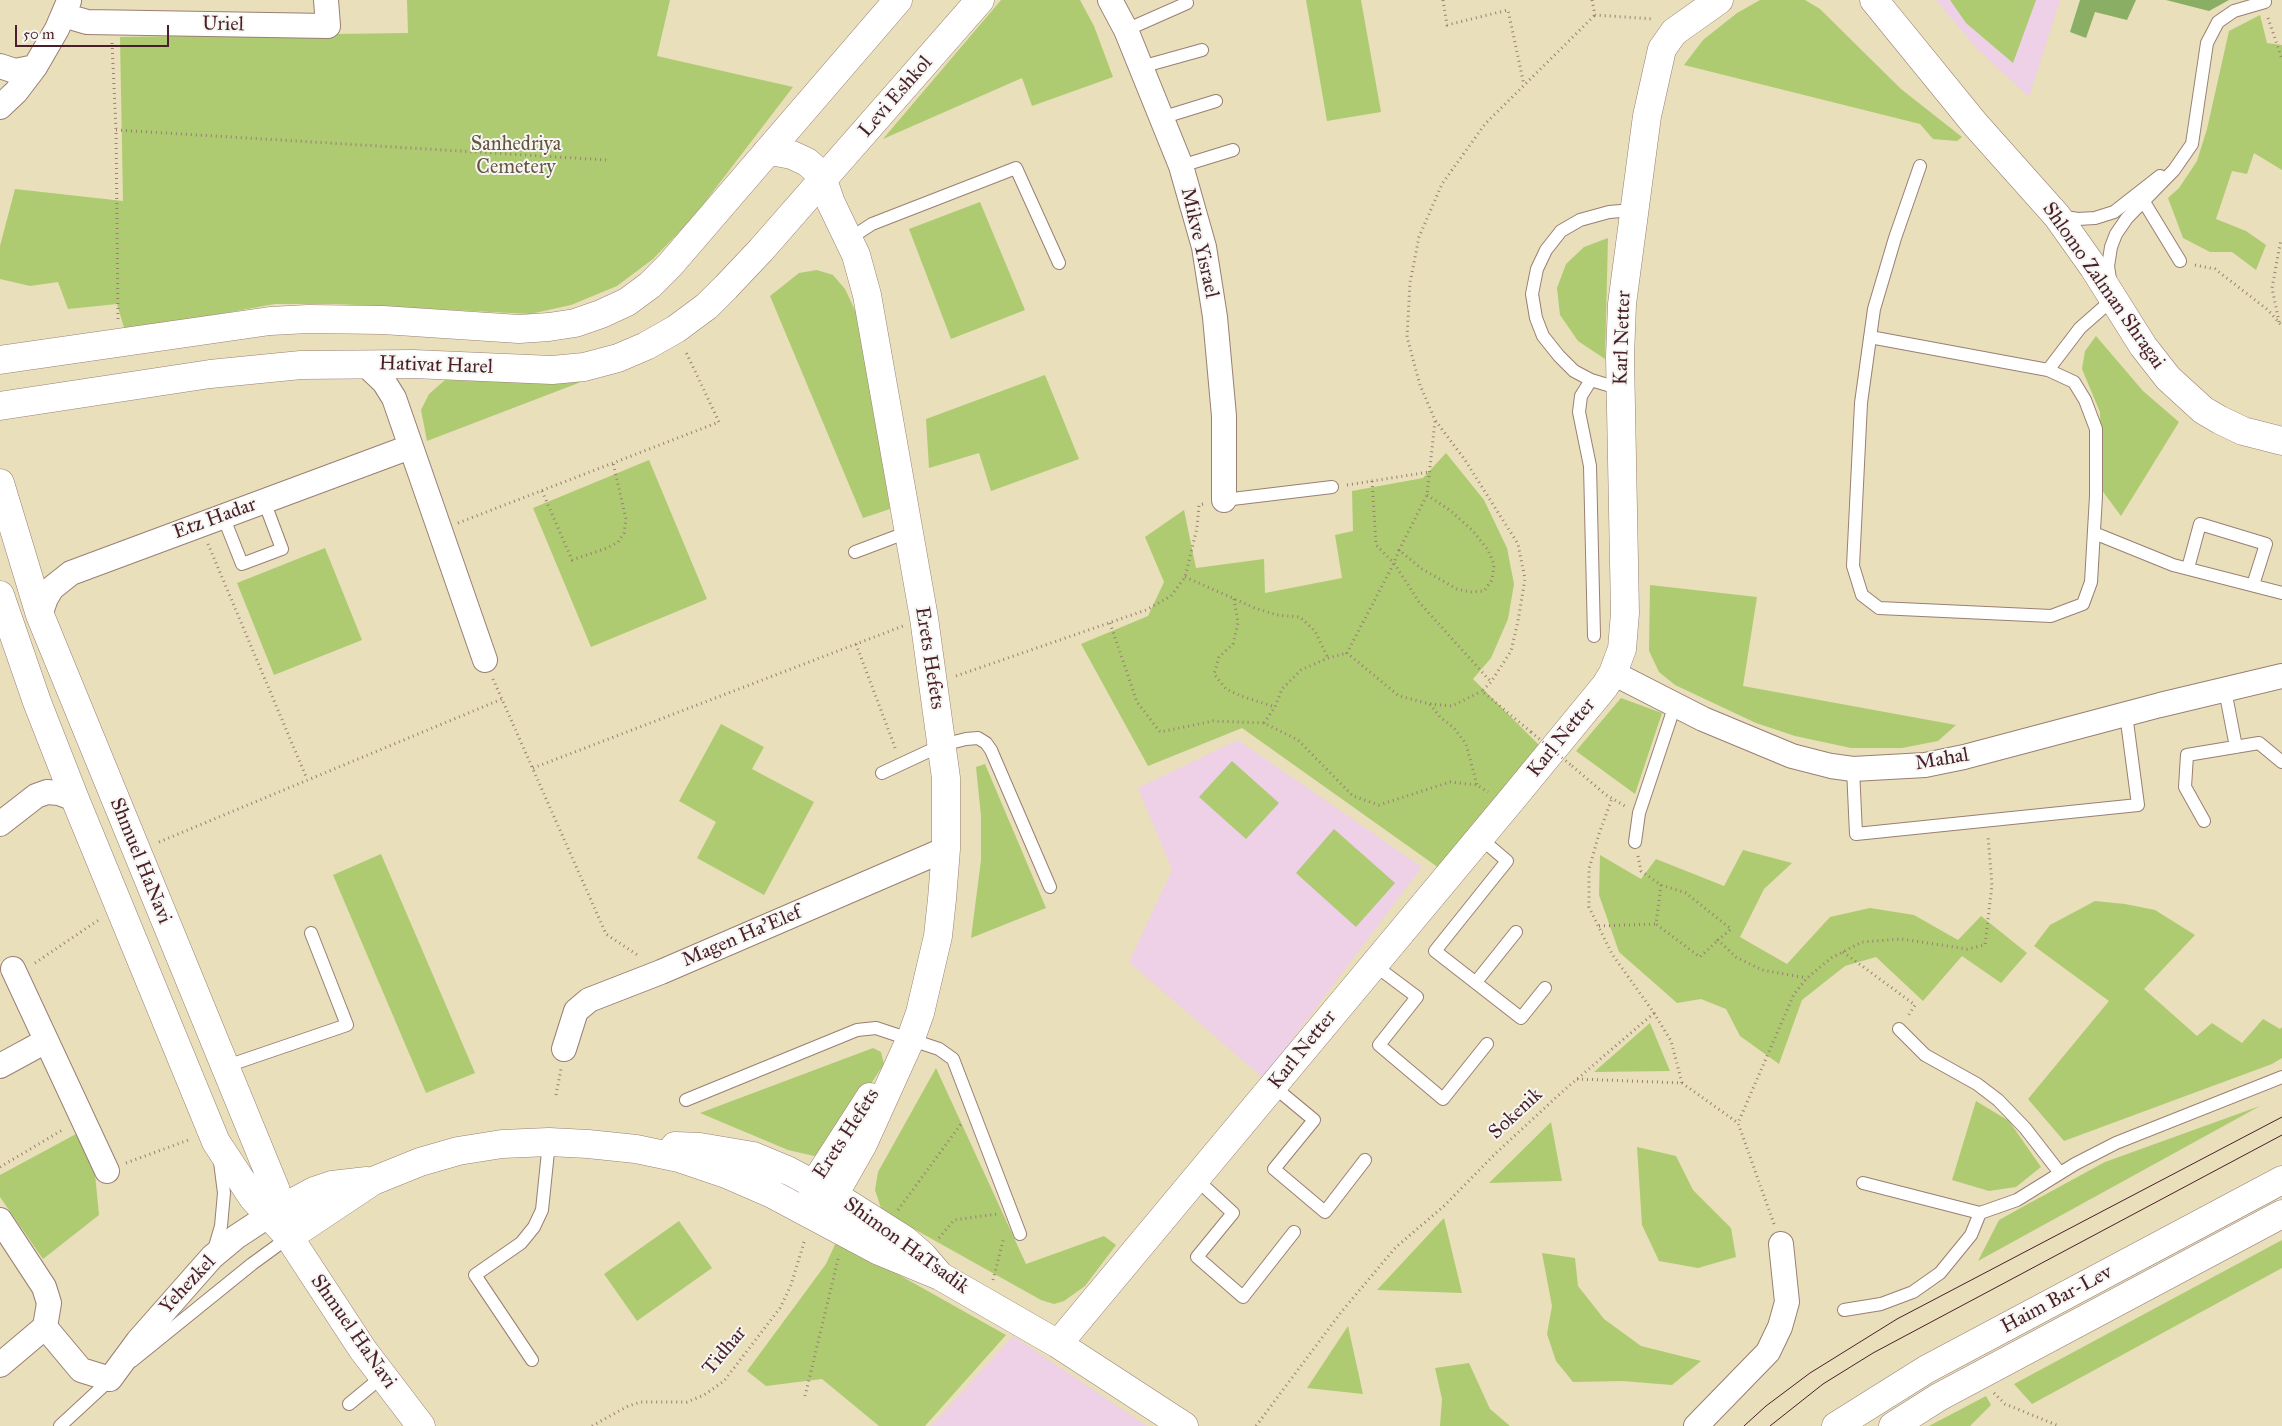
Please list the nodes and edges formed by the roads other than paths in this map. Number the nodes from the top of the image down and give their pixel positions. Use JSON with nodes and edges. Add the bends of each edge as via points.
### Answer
{"nodes":[{"id":1,"x":326,"y":0,"type":"edge"},
{"id":2,"x":898,"y":0,"type":"edge"},
{"id":3,"x":980,"y":0,"type":"edge"},
{"id":4,"x":1110,"y":0,"type":"edge"},
{"id":5,"x":1719,"y":0,"type":"edge"},
{"id":6,"x":1874,"y":0,"type":"edge"},
{"id":7,"x":2265,"y":2,"type":"road end"},
{"id":8,"x":1188,"y":3,"type":"dead end"},
{"id":9,"x":66,"y":8,"type":"edge"},
{"id":10,"x":1126,"y":30,"type":"junction"},
{"id":11,"x":1202,"y":50,"type":"dead end"},
{"id":12,"x":0,"y":66,"type":"edge"},
{"id":13,"x":35,"y":67,"type":"junction"},
{"id":14,"x":1141,"y":67,"type":"junction"},
{"id":15,"x":1216,"y":101,"type":"dead end"},
{"id":16,"x":0,"y":107,"type":"edge"},
{"id":17,"x":1161,"y":118,"type":"junction"},
{"id":18,"x":791,"y":124,"type":"junction"},
{"id":19,"x":2192,"y":144,"type":"junction"},
{"id":20,"x":1233,"y":150,"type":"dead end"},
{"id":21,"x":766,"y":153,"type":"junction"},
{"id":22,"x":800,"y":158,"type":"junction"},
{"id":23,"x":1181,"y":166,"type":"junction"},
{"id":24,"x":1920,"y":166,"type":"dead end"},
{"id":25,"x":817,"y":187,"type":"junction"},
{"id":26,"x":2144,"y":202,"type":"junction"},
{"id":27,"x":1633,"y":210,"type":"junction"},
{"id":28,"x":2057,"y":216,"type":"junction"},
{"id":29,"x":850,"y":239,"type":"junction"},
{"id":30,"x":2180,"y":262,"type":"road end"},
{"id":31,"x":1059,"y":263,"type":"dead end"},
{"id":32,"x":862,"y":279,"type":"junction"},
{"id":33,"x":2113,"y":299,"type":"junction"},
{"id":34,"x":1870,"y":337,"type":"junction"},
{"id":35,"x":0,"y":360,"type":"edge"},
{"id":36,"x":364,"y":363,"type":"junction"},
{"id":37,"x":413,"y":364,"type":"junction"},
{"id":38,"x":2048,"y":370,"type":"junction"},
{"id":39,"x":1590,"y":380,"type":"junction"},
{"id":40,"x":1621,"y":389,"type":"junction"},
{"id":41,"x":394,"y":398,"type":"junction"},
{"id":42,"x":0,"y":409,"type":"edge"},
{"id":43,"x":2282,"y":441,"type":"edge"},
{"id":44,"x":410,"y":447,"type":"junction"},
{"id":45,"x":0,"y":483,"type":"edge"},
{"id":46,"x":1332,"y":487,"type":"road end"},
{"id":47,"x":1224,"y":500,"type":"joint"},
{"id":48,"x":264,"y":501,"type":"junction"},
{"id":49,"x":223,"y":516,"type":"junction"},
{"id":50,"x":908,"y":532,"type":"junction"},
{"id":51,"x":2094,"y":534,"type":"junction"},
{"id":52,"x":855,"y":552,"type":"dead end"},
{"id":53,"x":2188,"y":568,"type":"junction"},
{"id":54,"x":2253,"y":585,"type":"junction"},
{"id":55,"x":2282,"y":593,"type":"edge"},
{"id":56,"x":0,"y":595,"type":"edge"},
{"id":57,"x":40,"y":615,"type":"junction"},
{"id":58,"x":1594,"y":636,"type":"dead end"},
{"id":59,"x":484,"y":660,"type":"road end"},
{"id":60,"x":1613,"y":673,"type":"junction"},
{"id":61,"x":2282,"y":676,"type":"edge"},
{"id":62,"x":2225,"y":690,"type":"junction"},
{"id":63,"x":1675,"y":705,"type":"junction"},
{"id":64,"x":2126,"y":714,"type":"junction"},
{"id":65,"x":942,"y":745,"type":"junction"},
{"id":66,"x":2236,"y":747,"type":"junction"},
{"id":67,"x":2282,"y":762,"type":"edge"},
{"id":68,"x":1853,"y":769,"type":"junction"},
{"id":69,"x":882,"y":773,"type":"dead end"},
{"id":70,"x":75,"y":798,"type":"junction"},
{"id":71,"x":2204,"y":821,"type":"dead end"},
{"id":72,"x":0,"y":824,"type":"edge"},
{"id":73,"x":1480,"y":838,"type":"junction"},
{"id":74,"x":1635,"y":842,"type":"road end"},
{"id":75,"x":946,"y":848,"type":"junction"},
{"id":76,"x":1050,"y":887,"type":"dead end"},
{"id":77,"x":1516,"y":932,"type":"dead end"},
{"id":78,"x":311,"y":933,"type":"dead end"},
{"id":79,"x":1374,"y":964,"type":"junction"},
{"id":80,"x":14,"y":973,"type":"road end"},
{"id":81,"x":1476,"y":982,"type":"junction"},
{"id":82,"x":1545,"y":988,"type":"dead end"},
{"id":83,"x":1899,"y":1029,"type":"road end"},
{"id":84,"x":911,"y":1038,"type":"junction"},
{"id":85,"x":46,"y":1040,"type":"junction"},
{"id":86,"x":1487,"y":1044,"type":"dead end"},
{"id":87,"x":564,"y":1049,"type":"dead end"},
{"id":88,"x":0,"y":1066,"type":"edge"},
{"id":89,"x":224,"y":1067,"type":"junction"},
{"id":90,"x":2282,"y":1077,"type":"edge"},
{"id":91,"x":1274,"y":1086,"type":"junction"},
{"id":92,"x":686,"y":1100,"type":"dead end"},
{"id":93,"x":214,"y":1137,"type":"junction"},
{"id":94,"x":549,"y":1142,"type":"junction"},
{"id":95,"x":636,"y":1149,"type":"junction"},
{"id":96,"x":1365,"y":1160,"type":"dead end"},
{"id":97,"x":107,"y":1170,"type":"road end"},
{"id":98,"x":2060,"y":1173,"type":"junction"},
{"id":99,"x":1196,"y":1179,"type":"junction"},
{"id":100,"x":2282,"y":1180,"type":"edge"},
{"id":101,"x":372,"y":1181,"type":"junction"},
{"id":102,"x":1863,"y":1183,"type":"dead end"},
{"id":103,"x":824,"y":1189,"type":"junction"},
{"id":104,"x":275,"y":1212,"type":"junction"},
{"id":105,"x":1980,"y":1213,"type":"junction"},
{"id":106,"x":810,"y":1214,"type":"junction"},
{"id":107,"x":2282,"y":1214,"type":"edge"},
{"id":108,"x":0,"y":1220,"type":"edge"},
{"id":109,"x":1294,"y":1232,"type":"dead end"},
{"id":110,"x":1020,"y":1234,"type":"dead end"},
{"id":111,"x":289,"y":1237,"type":"junction"},
{"id":112,"x":1781,"y":1244,"type":"road end"},
{"id":113,"x":212,"y":1257,"type":"junction"},
{"id":114,"x":932,"y":1266,"type":"junction"},
{"id":115,"x":1844,"y":1310,"type":"dead end"},
{"id":116,"x":45,"y":1327,"type":"junction"},
{"id":117,"x":1058,"y":1344,"type":"junction"},
{"id":118,"x":532,"y":1360,"type":"dead end"},
{"id":119,"x":0,"y":1365,"type":"edge"},
{"id":120,"x":383,"y":1376,"type":"junction"},
{"id":121,"x":110,"y":1379,"type":"junction"},
{"id":122,"x":349,"y":1404,"type":"dead end"},
{"id":123,"x":60,"y":1426,"type":"edge"},
{"id":124,"x":421,"y":1426,"type":"edge"},
{"id":125,"x":1184,"y":1426,"type":"edge"},
{"id":126,"x":1696,"y":1426,"type":"edge"},
{"id":127,"x":1836,"y":1426,"type":"edge"},
{"id":128,"x":1893,"y":1426,"type":"edge"}],
"edges":[{"from":1,"to":9,"type":"street","name":"Uriel","via":[[328,26],[87,22]]},
{"from":2,"to":18,"type":"main road"},
{"from":3,"to":25,"type":"main road","name":"Levi Eshkol"},
{"from":4,"to":10,"type":"street","name":"Mikve Yisrael"},
{"from":5,"to":27,"type":"main road","name":"Karl Netter","via":[[1674,32],[1662,49],[1647,116]]},
{"from":6,"to":28,"type":"main road","name":"Shlomo Zalman Shragai"},
{"from":7,"to":19,"type":"lane","via":[[2234,11],[2218,22],[2207,43]]},
{"from":8,"to":10,"type":"lane"},
{"from":9,"to":13,"type":"street"},
{"from":10,"to":14,"type":"street","name":"Mikve Yisrael"},
{"from":11,"to":14,"type":"lane"},
{"from":12,"to":13,"type":"street","via":[[15,71]]},
{"from":13,"to":16,"type":"street"},
{"from":14,"to":17,"type":"street","name":"Mikve Yisrael"},
{"from":15,"to":17,"type":"lane"},
{"from":17,"to":23,"type":"street","name":"Mikve Yisrael"},
{"from":18,"to":21,"type":"main road"},
{"from":18,"to":22,"type":"main road"},
{"from":19,"to":26,"type":"lane","via":[[2174,170]]},
{"from":19,"to":28,"type":"lane","via":[[2164,173],[2119,210],[2095,218]]},
{"from":20,"to":23,"type":"lane"},
{"from":21,"to":22,"type":"main road","name":"Erets Hefets","via":[[784,153]]},
{"from":21,"to":35,"type":"main road","name":"Hativat Harel","via":[[650,285],[627,302],[575,323],[519,329],[383,320],[308,319],[232,325]]},
{"from":22,"to":25,"type":"main road","name":"Erets Hefets","via":[[812,166]]},
{"from":23,"to":47,"type":"street","name":"Mikve Yisrael","via":[[1204,248],[1215,317],[1224,416]]},
{"from":24,"to":34,"type":"lane","via":[[1887,264]]},
{"from":25,"to":29,"type":"main road","name":"Erets Hefets","via":[[831,203]]},
{"from":25,"to":32,"type":"main road","name":"Erets Hefets","via":[[831,240]]},
{"from":25,"to":37,"type":"main road","name":"Hativat Harel","via":[[706,306],[676,329],[618,358],[584,367],[552,370]]},
{"from":26,"to":30,"type":"lane"},
{"from":26,"to":33,"type":"lane","via":[[2121,226],[2113,241],[2108,266]]},
{"from":27,"to":39,"type":"lane","via":[[1580,220],[1561,231],[1546,250],[1537,269],[1532,294],[1536,318],[1544,336],[1574,371]]},
{"from":27,"to":40,"type":"main road","name":"Karl Netter","via":[[1622,304]]},
{"from":28,"to":33,"type":"main road","name":"Shlomo Zalman Shragai"},
{"from":29,"to":31,"type":"lane","via":[[872,224],[1016,168]]},
{"from":29,"to":32,"type":"main road","name":"Erets Hefets"},
{"from":32,"to":50,"type":"main road","name":"Erets Hefets"},
{"from":33,"to":38,"type":"lane","via":[[2080,328]]},
{"from":33,"to":43,"type":"main road","name":"Shlomo Zalman Shragai","via":[[2168,378],[2204,410],[2243,431]]},
{"from":34,"to":38,"type":"lane"},
{"from":34,"to":51,"type":"lane","via":[[1861,403],[1853,566],[1862,595],[1879,608],[2051,616],[2083,604],[2091,582]]},
{"from":36,"to":37,"type":"main road","name":"Hativat Harel"},
{"from":36,"to":41,"type":"street","via":[[384,382]]},
{"from":36,"to":42,"type":"main road","name":"Hativat Harel","via":[[210,374]]},
{"from":37,"to":41,"type":"street","via":[[398,383]]},
{"from":38,"to":51,"type":"lane","via":[[2074,382],[2096,429]]},
{"from":39,"to":40,"type":"lane"},
{"from":39,"to":58,"type":"lane","via":[[1581,396],[1579,412],[1590,466]]},
{"from":40,"to":60,"type":"main road","name":"Karl Netter","via":[[1625,612],[1622,649]]},
{"from":41,"to":44,"type":"street"},
{"from":44,"to":48,"type":"street","name":"Etz Hadar"},
{"from":44,"to":59,"type":"street"},
{"from":45,"to":57,"type":"main road","name":"Shmuel HaNavi"},
{"from":46,"to":47,"type":"lane"},
{"from":48,"to":49,"type":"street","name":"Etz Hadar"},
{"from":48,"to":49,"type":"lane","via":[[282,549],[242,564]]},
{"from":49,"to":57,"type":"street","name":"Etz Hadar","via":[[71,573],[52,588]]},
{"from":50,"to":52,"type":"lane"},
{"from":50,"to":65,"type":"main road","name":"Erets Hefets"},
{"from":51,"to":53,"type":"lane"},
{"from":53,"to":54,"type":"lane"},
{"from":53,"to":54,"type":"lane","via":[[2200,524],[2266,544]]},
{"from":54,"to":55,"type":"lane"},
{"from":56,"to":70,"type":"main road","name":"Shmuel HaNavi"},
{"from":57,"to":89,"type":"main road","name":"Shmuel HaNavi"},
{"from":60,"to":63,"type":"street","name":"Mahal"},
{"from":60,"to":73,"type":"main road","name":"Karl Netter"},
{"from":61,"to":62,"type":"street","name":"Mahal"},
{"from":62,"to":64,"type":"street","name":"Mahal"},
{"from":62,"to":66,"type":"lane"},
{"from":63,"to":68,"type":"street","name":"Mahal","via":[[1792,756]]},
{"from":63,"to":74,"type":"lane","via":[[1639,814]]},
{"from":64,"to":68,"type":"street","name":"Mahal","via":[[1954,759]]},
{"from":64,"to":68,"type":"lane","via":[[2138,805],[1856,834]]},
{"from":65,"to":69,"type":"lane"},
{"from":65,"to":75,"type":"main road","name":"Erets Hefets","via":[[946,778]]},
{"from":65,"to":76,"type":"lane","via":[[978,738],[986,743]]},
{"from":66,"to":67,"type":"lane","via":[[2259,743]]},
{"from":66,"to":71,"type":"lane","via":[[2187,755],[2185,787]]},
{"from":70,"to":72,"type":"street","via":[[59,792],[36,796]]},
{"from":70,"to":93,"type":"main road","name":"Shmuel HaNavi"},
{"from":73,"to":79,"type":"main road","name":"Karl Netter"},
{"from":73,"to":81,"type":"lane","via":[[1507,861],[1435,951]]},
{"from":75,"to":84,"type":"main road","name":"Erets Hefets","via":[[938,936]]},
{"from":75,"to":87,"type":"street","name":"Magen Ha'Elef","via":[[589,1000],[576,1011]]},
{"from":77,"to":81,"type":"lane"},
{"from":78,"to":89,"type":"lane","via":[[347,1025]]},
{"from":79,"to":86,"type":"lane","via":[[1416,997],[1379,1045],[1442,1099]]},
{"from":79,"to":91,"type":"main road","name":"Karl Netter"},
{"from":80,"to":85,"type":"street"},
{"from":81,"to":82,"type":"lane","via":[[1521,1018]]},
{"from":83,"to":98,"type":"lane","via":[[1925,1055],[1977,1084],[1998,1100]]},
{"from":84,"to":92,"type":"lane","via":[[876,1028],[857,1030]]},
{"from":84,"to":103,"type":"main road","name":"Erets Hefets","via":[[869,1099]]},
{"from":84,"to":110,"type":"lane","via":[[939,1049],[953,1059]]},
{"from":85,"to":88,"type":"street"},
{"from":85,"to":97,"type":"street"},
{"from":89,"to":104,"type":"main road","name":"Shmuel HaNavi"},
{"from":90,"to":98,"type":"lane","via":[[2116,1143]]},
{"from":91,"to":96,"type":"lane","via":[[1314,1120],[1274,1169],[1325,1212]]},
{"from":91,"to":99,"type":"main road","name":"Karl Netter"},
{"from":93,"to":104,"type":"main road","name":"Shmuel HaNavi","via":[[253,1198]]},
{"from":93,"to":113,"type":"lane","via":[[224,1193],[221,1226]]},
{"from":94,"to":95,"type":"main road"},
{"from":94,"to":101,"type":"main road","via":[[502,1144],[458,1151]]},
{"from":94,"to":118,"type":"lane","via":[[542,1210],[534,1227],[521,1243],[475,1274]]},
{"from":95,"to":103,"type":"main road","name":"Shimon HaTsadik","via":[[670,1146],[753,1156]]},
{"from":95,"to":106,"type":"main road","name":"Shimon HaTsadik","via":[[679,1158],[726,1174]]},
{"from":98,"to":105,"type":"lane","via":[[2017,1200]]},
{"from":99,"to":109,"type":"lane","via":[[1233,1214],[1197,1257],[1243,1297]]},
{"from":99,"to":117,"type":"main road","name":"Karl Netter"},
{"from":100,"to":127,"type":"main road","name":"Haim Bar-Lev","via":[[1927,1370]]},
{"from":101,"to":104,"type":"main road","via":[[332,1185]]},
{"from":101,"to":111,"type":"main road"},
{"from":102,"to":105,"type":"lane"},
{"from":103,"to":106,"type":"main road","name":"Erets Hefets"},
{"from":103,"to":114,"type":"main road","name":"Shimon HaTsadik","via":[[886,1226]]},
{"from":104,"to":111,"type":"main road","name":"Shmuel HaNavi"},
{"from":104,"to":113,"type":"street","name":"Yehezkel"},
{"from":105,"to":115,"type":"lane","via":[[1971,1235],[1940,1274],[1913,1292],[1881,1304]]},
{"from":106,"to":114,"type":"main road","name":"Shimon HaTsadik","via":[[903,1261]]},
{"from":107,"to":128,"type":"main road","name":"Haim Bar-Lev","via":[[1939,1397]]},
{"from":108,"to":116,"type":"street","via":[[44,1287],[49,1303]]},
{"from":111,"to":120,"type":"main road","name":"Shmuel HaNavi"},
{"from":111,"to":121,"type":"lane","name":"Yehezkel"},
{"from":112,"to":126,"type":"street","via":[[1786,1302],[1780,1327],[1768,1352]]},
{"from":113,"to":121,"type":"street","name":"Yehezkel","via":[[138,1341]]},
{"from":114,"to":117,"type":"main road","name":"Shimon HaTsadik"},
{"from":116,"to":119,"type":"street"},
{"from":116,"to":121,"type":"street","via":[[81,1370]]},
{"from":117,"to":125,"type":"main road","name":"Shimon HaTsadik"},
{"from":120,"to":122,"type":"lane"},
{"from":120,"to":124,"type":"main road","name":"Shmuel HaNavi"},
{"from":121,"to":123,"type":"lane","name":"Yehezkel"}]}
